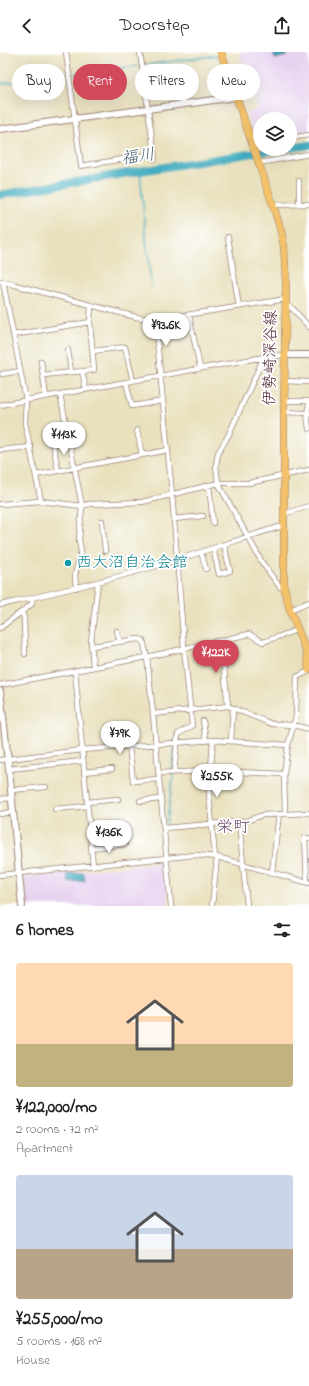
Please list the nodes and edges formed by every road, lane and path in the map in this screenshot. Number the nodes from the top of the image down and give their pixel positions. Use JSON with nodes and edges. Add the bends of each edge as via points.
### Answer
{"nodes":[{"id":1,"x":66,"y":52,"type":"edge"},
{"id":2,"x":140,"y":52,"type":"edge"},
{"id":3,"x":221,"y":52,"type":"edge"},
{"id":4,"x":225,"y":64,"type":"edge"},
{"id":5,"x":214,"y":100,"type":"edge"},
{"id":6,"x":237,"y":100,"type":"edge"},
{"id":7,"x":147,"y":109,"type":"junction"},
{"id":8,"x":76,"y":119,"type":"junction"},
{"id":9,"x":0,"y":129,"type":"edge"},
{"id":10,"x":309,"y":135,"type":"edge"},
{"id":11,"x":297,"y":137,"type":"edge"},
{"id":12,"x":252,"y":143,"type":"joint"},
{"id":13,"x":309,"y":154,"type":"edge"},
{"id":14,"x":259,"y":162,"type":"junction"},
{"id":15,"x":299,"y":181,"type":"dead end"},
{"id":16,"x":299,"y":204,"type":"junction"},
{"id":17,"x":309,"y":204,"type":"edge"},
{"id":18,"x":273,"y":205,"type":"junction"},
{"id":19,"x":228,"y":237,"type":"dead end"},
{"id":20,"x":2,"y":281,"type":"edge"},
{"id":21,"x":286,"y":302,"type":"junction"},
{"id":22,"x":91,"y":305,"type":"junction"},
{"id":23,"x":239,"y":306,"type":"junction"},
{"id":24,"x":189,"y":315,"type":"junction"},
{"id":25,"x":155,"y":320,"type":"junction"},
{"id":26,"x":90,"y":322,"type":"junction"},
{"id":27,"x":309,"y":327,"type":"edge"},
{"id":28,"x":13,"y":335,"type":"junction"},
{"id":29,"x":68,"y":350,"type":"dead end"},
{"id":30,"x":93,"y":351,"type":"junction"},
{"id":31,"x":285,"y":355,"type":"junction"},
{"id":32,"x":309,"y":355,"type":"edge"},
{"id":33,"x":264,"y":357,"type":"junction"},
{"id":34,"x":41,"y":361,"type":"dead end"},
{"id":35,"x":200,"y":368,"type":"junction"},
{"id":36,"x":20,"y":371,"type":"junction"},
{"id":37,"x":82,"y":371,"type":"junction"},
{"id":38,"x":71,"y":372,"type":"junction"},
{"id":39,"x":2,"y":374,"type":"dead end"},
{"id":40,"x":43,"y":376,"type":"junction"},
{"id":41,"x":160,"y":376,"type":"junction"},
{"id":42,"x":133,"y":381,"type":"junction"},
{"id":43,"x":126,"y":382,"type":"junction"},
{"id":44,"x":284,"y":382,"type":"junction"},
{"id":45,"x":309,"y":382,"type":"edge"},
{"id":46,"x":86,"y":390,"type":"junction"},
{"id":47,"x":60,"y":394,"type":"junction"},
{"id":48,"x":46,"y":397,"type":"junction"},
{"id":49,"x":26,"y":400,"type":"junction"},
{"id":50,"x":163,"y":401,"type":"junction"},
{"id":51,"x":284,"y":401,"type":"junction"},
{"id":52,"x":309,"y":401,"type":"edge"},
{"id":53,"x":309,"y":404,"type":"edge"},
{"id":54,"x":0,"y":405,"type":"edge"},
{"id":55,"x":284,"y":412,"type":"junction"},
{"id":56,"x":308,"y":414,"type":"edge"},
{"id":57,"x":309,"y":429,"type":"edge"},
{"id":58,"x":137,"y":430,"type":"dead end"},
{"id":59,"x":53,"y":444,"type":"dead end"},
{"id":60,"x":30,"y":447,"type":"junction"},
{"id":61,"x":0,"y":450,"type":"edge"},
{"id":62,"x":168,"y":450,"type":"junction"},
{"id":63,"x":142,"y":455,"type":"junction"},
{"id":64,"x":74,"y":467,"type":"junction"},
{"id":65,"x":58,"y":470,"type":"junction"},
{"id":66,"x":309,"y":470,"type":"edge"},
{"id":67,"x":36,"y":475,"type":"junction"},
{"id":68,"x":284,"y":476,"type":"junction"},
{"id":69,"x":218,"y":483,"type":"junction"},
{"id":70,"x":209,"y":485,"type":"junction"},
{"id":71,"x":172,"y":494,"type":"junction"},
{"id":72,"x":41,"y":501,"type":"junction"},
{"id":73,"x":0,"y":504,"type":"edge"},
{"id":74,"x":82,"y":506,"type":"junction"},
{"id":75,"x":309,"y":506,"type":"edge"},
{"id":76,"x":284,"y":514,"type":"junction"},
{"id":77,"x":203,"y":516,"type":"dead end"},
{"id":78,"x":174,"y":519,"type":"junction"},
{"id":79,"x":102,"y":521,"type":"dead end"},
{"id":80,"x":213,"y":523,"type":"dead end"},
{"id":81,"x":283,"y":526,"type":"junction"},
{"id":82,"x":247,"y":536,"type":"junction"},
{"id":83,"x":224,"y":544,"type":"junction"},
{"id":84,"x":213,"y":548,"type":"junction"},
{"id":85,"x":104,"y":552,"type":"dead end"},
{"id":86,"x":201,"y":552,"type":"junction"},
{"id":87,"x":177,"y":560,"type":"junction"},
{"id":88,"x":206,"y":569,"type":"dead end"},
{"id":89,"x":98,"y":582,"type":"junction"},
{"id":90,"x":284,"y":587,"type":"junction"},
{"id":91,"x":76,"y":588,"type":"junction"},
{"id":92,"x":32,"y":598,"type":"junction"},
{"id":93,"x":309,"y":602,"type":"edge"},
{"id":94,"x":0,"y":606,"type":"edge"},
{"id":95,"x":290,"y":610,"type":"junction"},
{"id":96,"x":22,"y":612,"type":"junction"},
{"id":97,"x":0,"y":628,"type":"edge"},
{"id":98,"x":297,"y":630,"type":"junction"},
{"id":99,"x":117,"y":631,"type":"dead end"},
{"id":100,"x":221,"y":641,"type":"junction"},
{"id":101,"x":120,"y":642,"type":"junction"},
{"id":102,"x":92,"y":646,"type":"junction"},
{"id":103,"x":184,"y":648,"type":"junction"},
{"id":104,"x":25,"y":654,"type":"dead end"},
{"id":105,"x":308,"y":655,"type":"edge"},
{"id":106,"x":147,"y":657,"type":"junction"},
{"id":107,"x":93,"y":667,"type":"junction"},
{"id":108,"x":75,"y":671,"type":"junction"},
{"id":109,"x":309,"y":671,"type":"edge"},
{"id":110,"x":0,"y":685,"type":"edge"},
{"id":111,"x":0,"y":691,"type":"edge"},
{"id":112,"x":228,"y":706,"type":"junction"},
{"id":113,"x":233,"y":708,"type":"junction"},
{"id":114,"x":191,"y":710,"type":"junction"},
{"id":115,"x":153,"y":714,"type":"junction"},
{"id":116,"x":203,"y":721,"type":"dead end"},
{"id":117,"x":294,"y":725,"type":"junction"},
{"id":118,"x":2,"y":726,"type":"edge"},
{"id":119,"x":309,"y":729,"type":"edge"},
{"id":120,"x":213,"y":740,"type":"junction"},
{"id":121,"x":206,"y":741,"type":"junction"},
{"id":122,"x":232,"y":741,"type":"junction"},
{"id":123,"x":177,"y":742,"type":"junction"},
{"id":124,"x":156,"y":744,"type":"junction"},
{"id":125,"x":288,"y":745,"type":"junction"},
{"id":126,"x":129,"y":746,"type":"junction"},
{"id":127,"x":82,"y":750,"type":"junction"},
{"id":128,"x":8,"y":759,"type":"junction"},
{"id":129,"x":0,"y":760,"type":"edge"},
{"id":130,"x":83,"y":761,"type":"junction"},
{"id":131,"x":9,"y":769,"type":"junction"},
{"id":132,"x":112,"y":769,"type":"dead end"},
{"id":133,"x":210,"y":771,"type":"junction"},
{"id":134,"x":84,"y":772,"type":"junction"},
{"id":135,"x":174,"y":772,"type":"junction"},
{"id":136,"x":158,"y":773,"type":"junction"},
{"id":137,"x":284,"y":774,"type":"junction"},
{"id":138,"x":159,"y":779,"type":"junction"},
{"id":139,"x":46,"y":786,"type":"dead end"},
{"id":140,"x":11,"y":790,"type":"junction"},
{"id":141,"x":12,"y":798,"type":"junction"},
{"id":142,"x":0,"y":799,"type":"edge"},
{"id":143,"x":118,"y":799,"type":"dead end"},
{"id":144,"x":161,"y":799,"type":"junction"},
{"id":145,"x":140,"y":801,"type":"dead end"},
{"id":146,"x":87,"y":804,"type":"junction"},
{"id":147,"x":55,"y":809,"type":"dead end"},
{"id":148,"x":13,"y":812,"type":"junction"},
{"id":149,"x":285,"y":813,"type":"junction"},
{"id":150,"x":309,"y":813,"type":"edge"},
{"id":151,"x":0,"y":814,"type":"edge"},
{"id":152,"x":279,"y":814,"type":"junction"},
{"id":153,"x":239,"y":822,"type":"junction"},
{"id":154,"x":212,"y":824,"type":"junction"},
{"id":155,"x":110,"y":826,"type":"dead end"},
{"id":156,"x":89,"y":828,"type":"junction"},
{"id":157,"x":164,"y":828,"type":"junction"},
{"id":158,"x":309,"y":838,"type":"edge"},
{"id":159,"x":125,"y":844,"type":"dead end"},
{"id":160,"x":91,"y":848,"type":"junction"},
{"id":161,"x":216,"y":857,"type":"junction"},
{"id":162,"x":167,"y":858,"type":"junction"},
{"id":163,"x":244,"y":864,"type":"junction"},
{"id":164,"x":93,"y":866,"type":"junction"},
{"id":165,"x":272,"y":872,"type":"junction"},
{"id":166,"x":19,"y":874,"type":"junction"},
{"id":167,"x":0,"y":875,"type":"edge"},
{"id":168,"x":308,"y":882,"type":"edge"},
{"id":169,"x":22,"y":906,"type":"edge"},
{"id":170,"x":171,"y":906,"type":"edge"},
{"id":171,"x":212,"y":906,"type":"edge"},
{"id":172,"x":247,"y":906,"type":"edge"}],
"edges":[{"from":1,"to":8,"type":"street"},
{"from":2,"to":7,"type":"street"},
{"from":3,"to":4,"type":"main road","name":"伊勢崎深谷線"},
{"from":5,"to":7,"type":"street"},
{"from":6,"to":12,"type":"main road","name":"伊勢崎深谷線"},
{"from":7,"to":8,"type":"street"},
{"from":7,"to":8,"type":"street","via":[[154,157],[80,166]]},
{"from":8,"to":9,"type":"street"},
{"from":10,"to":11,"type":"street"},
{"from":12,"to":14,"type":"main road","name":"伊勢崎深谷線"},
{"from":13,"to":14,"type":"street"},
{"from":14,"to":18,"type":"main road","name":"伊勢崎深谷線"},
{"from":15,"to":16,"type":"street"},
{"from":16,"to":17,"type":"street"},
{"from":16,"to":18,"type":"street"},
{"from":18,"to":21,"type":"main road","name":"伊勢崎深谷線","via":[[284,246]]},
{"from":19,"to":23,"type":"street"},
{"from":20,"to":22,"type":"street"},
{"from":20,"to":28,"type":"street"},
{"from":21,"to":23,"type":"street"},
{"from":21,"to":27,"type":"street"},
{"from":21,"to":31,"type":"main road","name":"伊勢崎深谷線"},
{"from":22,"to":25,"type":"street"},
{"from":22,"to":26,"type":"street"},
{"from":23,"to":24,"type":"street"},
{"from":24,"to":25,"type":"street"},
{"from":24,"to":35,"type":"street"},
{"from":25,"to":41,"type":"street"},
{"from":26,"to":28,"type":"street"},
{"from":26,"to":30,"type":"street"},
{"from":28,"to":36,"type":"street"},
{"from":29,"to":38,"type":"street"},
{"from":30,"to":37,"type":"street","via":[[94,370]]},
{"from":30,"to":42,"type":"street","via":[[125,347]]},
{"from":31,"to":32,"type":"street"},
{"from":31,"to":33,"type":"street"},
{"from":31,"to":44,"type":"main road","name":"伊勢崎深谷線"},
{"from":33,"to":35,"type":"street"},
{"from":33,"to":69,"type":"street","via":[[218,453]]},
{"from":34,"to":40,"type":"street"},
{"from":35,"to":41,"type":"street"},
{"from":36,"to":39,"type":"street"},
{"from":36,"to":49,"type":"street"},
{"from":37,"to":38,"type":"street"},
{"from":37,"to":46,"type":"street"},
{"from":38,"to":40,"type":"street"},
{"from":40,"to":48,"type":"street"},
{"from":41,"to":42,"type":"street"},
{"from":41,"to":50,"type":"street"},
{"from":42,"to":43,"type":"street"},
{"from":43,"to":46,"type":"street"},
{"from":43,"to":50,"type":"street","via":[[132,406]]},
{"from":44,"to":45,"type":"street"},
{"from":44,"to":51,"type":"main road","name":"伊勢崎深谷線"},
{"from":46,"to":47,"type":"street"},
{"from":47,"to":48,"type":"street"},
{"from":47,"to":64,"type":"street"},
{"from":48,"to":49,"type":"street"},
{"from":49,"to":54,"type":"street"},
{"from":49,"to":60,"type":"street","via":[[25,423]]},
{"from":50,"to":62,"type":"street"},
{"from":51,"to":52,"type":"street"},
{"from":51,"to":55,"type":"main road","name":"伊勢崎深谷線"},
{"from":53,"to":56,"type":"street"},
{"from":55,"to":56,"type":"street"},
{"from":55,"to":68,"type":"main road","name":"伊勢崎深谷線"},
{"from":56,"to":57,"type":"street"},
{"from":58,"to":63,"type":"street"},
{"from":59,"to":65,"type":"street"},
{"from":60,"to":61,"type":"street"},
{"from":60,"to":67,"type":"street"},
{"from":62,"to":63,"type":"street"},
{"from":62,"to":71,"type":"street"},
{"from":63,"to":64,"type":"street"},
{"from":64,"to":65,"type":"street"},
{"from":64,"to":74,"type":"street"},
{"from":65,"to":67,"type":"street"},
{"from":66,"to":68,"type":"street"},
{"from":67,"to":72,"type":"street"},
{"from":68,"to":69,"type":"street","via":[[248,483]]},
{"from":68,"to":76,"type":"main road","name":"伊勢崎深谷線"},
{"from":69,"to":70,"type":"street"},
{"from":69,"to":82,"type":"street"},
{"from":70,"to":71,"type":"street"},
{"from":70,"to":80,"type":"street"},
{"from":71,"to":74,"type":"street","via":[[142,502]]},
{"from":71,"to":78,"type":"street"},
{"from":72,"to":73,"type":"street"},
{"from":72,"to":74,"type":"street"},
{"from":74,"to":91,"type":"street"},
{"from":75,"to":76,"type":"street"},
{"from":76,"to":81,"type":"main road","name":"伊勢崎深谷線"},
{"from":77,"to":78,"type":"street"},
{"from":78,"to":87,"type":"street"},
{"from":79,"to":85,"type":"street"},
{"from":81,"to":82,"type":"street"},
{"from":81,"to":90,"type":"main road","name":"伊勢崎深谷線"},
{"from":82,"to":83,"type":"street"},
{"from":82,"to":90,"type":"street","via":[[280,587]]},
{"from":83,"to":84,"type":"street"},
{"from":83,"to":84,"type":"street","via":[[230,571],[219,574]]},
{"from":84,"to":86,"type":"street"},
{"from":86,"to":87,"type":"street"},
{"from":86,"to":88,"type":"street"},
{"from":87,"to":89,"type":"street"},
{"from":87,"to":103,"type":"street"},
{"from":89,"to":91,"type":"street"},
{"from":89,"to":102,"type":"street"},
{"from":90,"to":95,"type":"main road","name":"伊勢崎深谷線"},
{"from":91,"to":92,"type":"street"},
{"from":92,"to":94,"type":"street"},
{"from":92,"to":96,"type":"street","via":[[32,604]]},
{"from":93,"to":95,"type":"street"},
{"from":95,"to":98,"type":"main road","name":"伊勢崎深谷線"},
{"from":96,"to":97,"type":"street"},
{"from":96,"to":104,"type":"street"},
{"from":98,"to":100,"type":"street","via":[[263,642],[249,634]]},
{"from":98,"to":105,"type":"main road","name":"伊勢崎深谷線"},
{"from":99,"to":101,"type":"street"},
{"from":100,"to":103,"type":"street"},
{"from":100,"to":112,"type":"street"},
{"from":101,"to":102,"type":"street"},
{"from":101,"to":106,"type":"street","via":[[143,640]]},
{"from":102,"to":107,"type":"street"},
{"from":103,"to":106,"type":"street"},
{"from":103,"to":114,"type":"street"},
{"from":105,"to":109,"type":"main road","name":"伊勢崎深谷線"},
{"from":106,"to":107,"type":"street"},
{"from":106,"to":115,"type":"street"},
{"from":107,"to":108,"type":"street"},
{"from":108,"to":110,"type":"street"},
{"from":108,"to":127,"type":"street"},
{"from":109,"to":117,"type":"street","via":[[298,677]]},
{"from":111,"to":118,"type":"street"},
{"from":112,"to":113,"type":"street"},
{"from":112,"to":114,"type":"street"},
{"from":113,"to":117,"type":"street","via":[[272,724]]},
{"from":113,"to":122,"type":"street"},
{"from":114,"to":115,"type":"street"},
{"from":114,"to":123,"type":"street","via":[[192,726],[178,734]]},
{"from":115,"to":124,"type":"street"},
{"from":116,"to":121,"type":"street"},
{"from":117,"to":119,"type":"street"},
{"from":117,"to":125,"type":"street"},
{"from":118,"to":128,"type":"street"},
{"from":120,"to":121,"type":"street"},
{"from":120,"to":122,"type":"street"},
{"from":120,"to":133,"type":"street"},
{"from":121,"to":123,"type":"street"},
{"from":122,"to":125,"type":"street"},
{"from":123,"to":124,"type":"street"},
{"from":123,"to":135,"type":"street"},
{"from":124,"to":126,"type":"street"},
{"from":124,"to":136,"type":"street"},
{"from":125,"to":137,"type":"street"},
{"from":126,"to":127,"type":"street"},
{"from":126,"to":138,"type":"street","via":[[133,781]]},
{"from":127,"to":128,"type":"street"},
{"from":127,"to":130,"type":"street"},
{"from":128,"to":129,"type":"street"},
{"from":128,"to":131,"type":"street"},
{"from":130,"to":131,"type":"street"},
{"from":130,"to":134,"type":"street"},
{"from":131,"to":140,"type":"street"},
{"from":132,"to":134,"type":"street"},
{"from":133,"to":135,"type":"street"},
{"from":133,"to":137,"type":"street"},
{"from":133,"to":154,"type":"street"},
{"from":134,"to":146,"type":"street"},
{"from":135,"to":136,"type":"street"},
{"from":136,"to":138,"type":"street"},
{"from":137,"to":149,"type":"street"},
{"from":138,"to":144,"type":"street"},
{"from":139,"to":140,"type":"street"},
{"from":140,"to":141,"type":"street"},
{"from":141,"to":142,"type":"street"},
{"from":141,"to":148,"type":"street"},
{"from":143,"to":146,"type":"street"},
{"from":144,"to":145,"type":"street"},
{"from":144,"to":157,"type":"street"},
{"from":146,"to":147,"type":"street"},
{"from":146,"to":156,"type":"street"},
{"from":148,"to":151,"type":"street"},
{"from":148,"to":166,"type":"street"},
{"from":149,"to":150,"type":"street"},
{"from":149,"to":152,"type":"street"},
{"from":152,"to":153,"type":"street","via":[[263,815]]},
{"from":152,"to":165,"type":"street"},
{"from":153,"to":154,"type":"street"},
{"from":153,"to":163,"type":"street"},
{"from":154,"to":157,"type":"street"},
{"from":154,"to":161,"type":"street"},
{"from":155,"to":156,"type":"street"},
{"from":156,"to":160,"type":"street"},
{"from":157,"to":162,"type":"street"},
{"from":158,"to":168,"type":"street","via":[[305,838]]},
{"from":159,"to":160,"type":"street"},
{"from":160,"to":164,"type":"street"},
{"from":161,"to":162,"type":"street","via":[[195,855]]},
{"from":161,"to":163,"type":"street"},
{"from":161,"to":171,"type":"street"},
{"from":162,"to":164,"type":"street"},
{"from":162,"to":170,"type":"street"},
{"from":163,"to":165,"type":"street"},
{"from":163,"to":172,"type":"street"},
{"from":164,"to":166,"type":"street"},
{"from":165,"to":168,"type":"street"},
{"from":166,"to":167,"type":"street"},
{"from":166,"to":169,"type":"street"}]}
